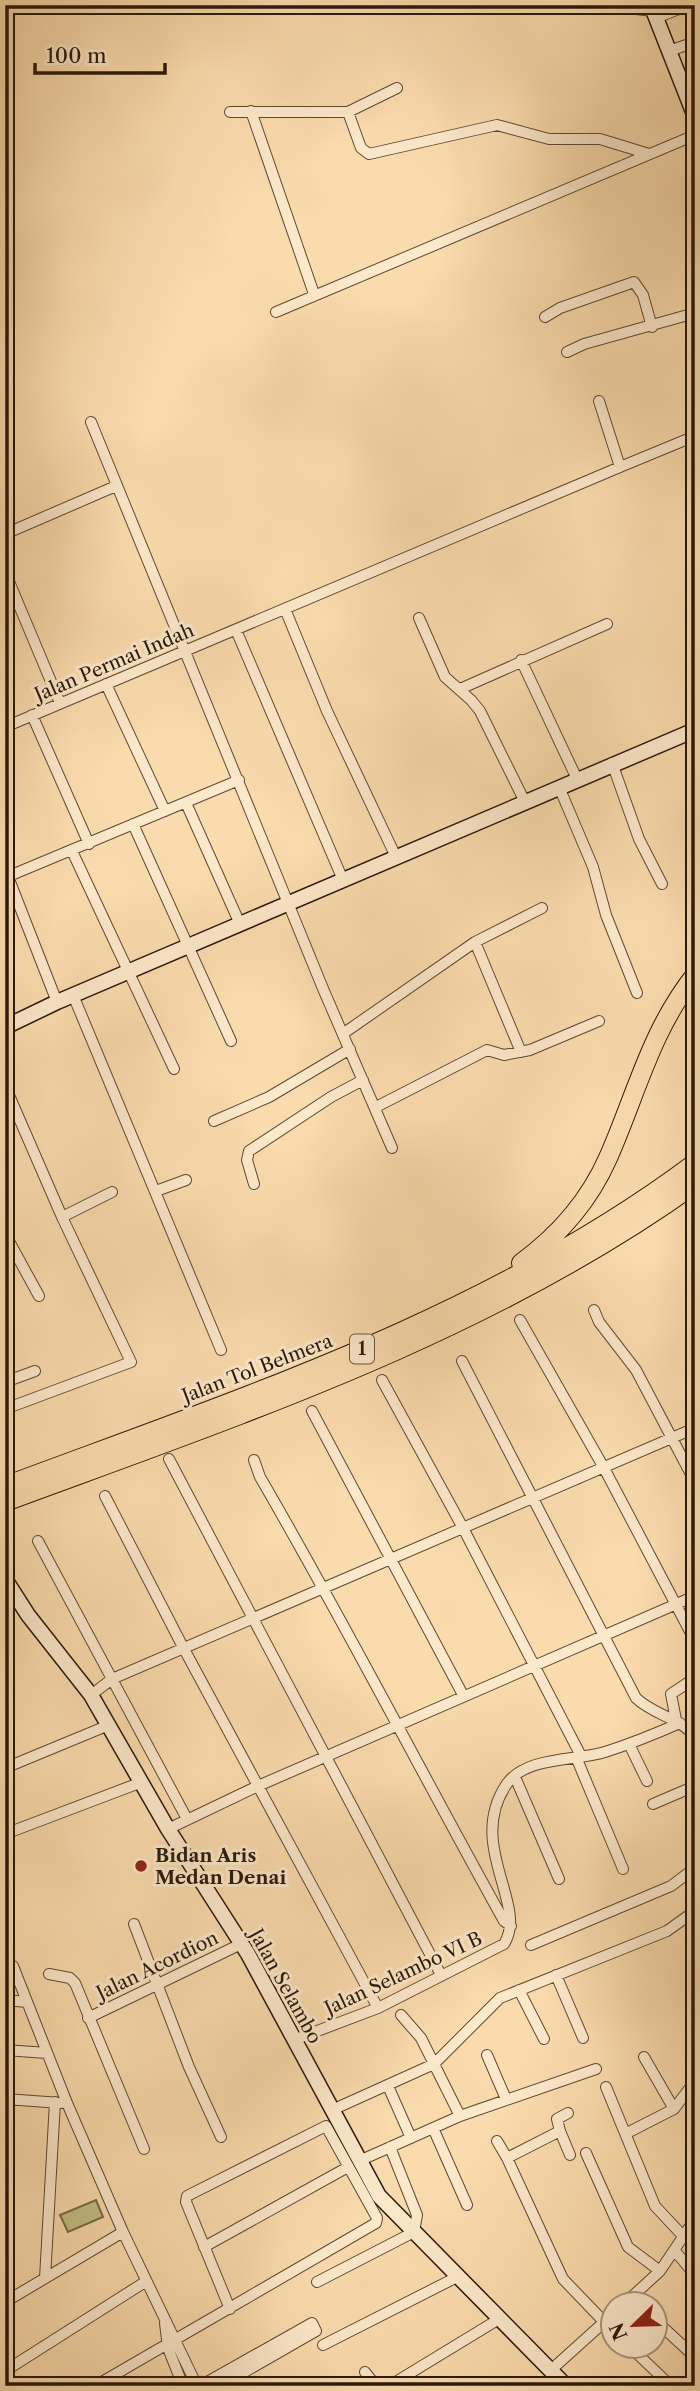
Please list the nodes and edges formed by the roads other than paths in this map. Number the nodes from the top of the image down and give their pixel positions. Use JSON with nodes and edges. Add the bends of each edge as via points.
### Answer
{"nodes":[{"id":1,"x":600,"y":5,"type":"edge"},
{"id":2,"x":689,"y":5,"type":"edge"},
{"id":3,"x":654,"y":11,"type":"edge"},
{"id":4,"x":695,"y":42,"type":"edge"},
{"id":5,"x":668,"y":51,"type":"junction"},
{"id":6,"x":690,"y":87,"type":"edge"},
{"id":7,"x":397,"y":88,"type":"dead end"},
{"id":8,"x":251,"y":111,"type":"junction"},
{"id":9,"x":230,"y":112,"type":"dead end"},
{"id":10,"x":348,"y":112,"type":"junction"},
{"id":11,"x":695,"y":117,"type":"edge"},
{"id":12,"x":695,"y":135,"type":"edge"},
{"id":13,"x":649,"y":154,"type":"junction"},
{"id":14,"x":314,"y":294,"type":"junction"},
{"id":15,"x":276,"y":312,"type":"dead end"},
{"id":16,"x":695,"y":313,"type":"edge"},
{"id":17,"x":545,"y":317,"type":"dead end"},
{"id":18,"x":652,"y":327,"type":"junction"},
{"id":19,"x":567,"y":352,"type":"dead end"},
{"id":20,"x":598,"y":401,"type":"dead end"},
{"id":21,"x":90,"y":422,"type":"dead end"},
{"id":22,"x":695,"y":436,"type":"edge"},
{"id":23,"x":620,"y":467,"type":"junction"},
{"id":24,"x":116,"y":486,"type":"junction"},
{"id":25,"x":5,"y":534,"type":"edge"},
{"id":26,"x":5,"y":572,"type":"edge"},
{"id":27,"x":285,"y":609,"type":"junction"},
{"id":28,"x":419,"y":618,"type":"dead end"},
{"id":29,"x":607,"y":624,"type":"dead end"},
{"id":30,"x":236,"y":630,"type":"junction"},
{"id":31,"x":184,"y":652,"type":"junction"},
{"id":32,"x":521,"y":660,"type":"junction"},
{"id":33,"x":106,"y":684,"type":"junction"},
{"id":34,"x":460,"y":689,"type":"junction"},
{"id":35,"x":60,"y":703,"type":"junction"},
{"id":36,"x":32,"y":715,"type":"junction"},
{"id":37,"x":5,"y":727,"type":"edge"},
{"id":38,"x":695,"y":730,"type":"edge"},
{"id":39,"x":612,"y":762,"type":"junction"},
{"id":40,"x":577,"y":779,"type":"junction"},
{"id":41,"x":239,"y":780,"type":"junction"},
{"id":42,"x":559,"y":788,"type":"junction"},
{"id":43,"x":525,"y":802,"type":"junction"},
{"id":44,"x":186,"y":803,"type":"junction"},
{"id":45,"x":165,"y":811,"type":"junction"},
{"id":46,"x":133,"y":824,"type":"junction"},
{"id":47,"x":89,"y":844,"type":"junction"},
{"id":48,"x":72,"y":851,"type":"junction"},
{"id":49,"x":396,"y":857,"type":"junction"},
{"id":50,"x":7,"y":872,"type":"edge"},
{"id":51,"x":344,"y":880,"type":"junction"},
{"id":52,"x":662,"y":884,"type":"dead end"},
{"id":53,"x":288,"y":902,"type":"junction"},
{"id":54,"x":542,"y":908,"type":"dead end"},
{"id":55,"x":240,"y":924,"type":"junction"},
{"id":56,"x":475,"y":942,"type":"junction"},
{"id":57,"x":191,"y":946,"type":"junction"},
{"id":58,"x":130,"y":971,"type":"junction"},
{"id":59,"x":695,"y":975,"type":"edge"},
{"id":60,"x":637,"y":993,"type":"dead end"},
{"id":61,"x":73,"y":995,"type":"junction"},
{"id":62,"x":57,"y":1002,"type":"junction"},
{"id":63,"x":599,"y":1021,"type":"dead end"},
{"id":64,"x":5,"y":1027,"type":"edge"},
{"id":65,"x":344,"y":1033,"type":"junction"},
{"id":66,"x":232,"y":1041,"type":"dead end"},
{"id":67,"x":350,"y":1049,"type":"junction"},
{"id":68,"x":521,"y":1052,"type":"junction"},
{"id":69,"x":174,"y":1069,"type":"dead end"},
{"id":70,"x":363,"y":1080,"type":"junction"},
{"id":71,"x":5,"y":1086,"type":"edge"},
{"id":72,"x":376,"y":1107,"type":"junction"},
{"id":73,"x":214,"y":1121,"type":"dead end"},
{"id":74,"x":392,"y":1147,"type":"dead end"},
{"id":75,"x":695,"y":1163,"type":"edge"},
{"id":76,"x":187,"y":1180,"type":"dead end"},
{"id":77,"x":254,"y":1184,"type":"dead end"},
{"id":78,"x":695,"y":1184,"type":"edge"},
{"id":79,"x":156,"y":1191,"type":"junction"},
{"id":80,"x":112,"y":1192,"type":"dead end"},
{"id":81,"x":62,"y":1217,"type":"junction"},
{"id":82,"x":5,"y":1234,"type":"edge"},
{"id":83,"x":39,"y":1296,"type":"dead end"},
{"id":84,"x":457,"y":1306,"type":"junction"},
{"id":85,"x":594,"y":1310,"type":"dead end"},
{"id":86,"x":520,"y":1320,"type":"dead end"},
{"id":87,"x":221,"y":1349,"type":"dead end"},
{"id":88,"x":462,"y":1361,"type":"dead end"},
{"id":89,"x":35,"y":1371,"type":"dead end"},
{"id":90,"x":382,"y":1380,"type":"dead end"},
{"id":91,"x":5,"y":1382,"type":"edge"},
{"id":92,"x":5,"y":1409,"type":"edge"},
{"id":93,"x":312,"y":1411,"type":"dead end"},
{"id":94,"x":695,"y":1428,"type":"edge"},
{"id":95,"x":672,"y":1438,"type":"junction"},
{"id":96,"x":169,"y":1459,"type":"dead end"},
{"id":97,"x":254,"y":1460,"type":"dead end"},
{"id":98,"x":604,"y":1468,"type":"junction"},
{"id":99,"x":695,"y":1482,"type":"edge"},
{"id":100,"x":5,"y":1486,"type":"edge"},
{"id":101,"x":106,"y":1496,"type":"dead end"},
{"id":102,"x":533,"y":1498,"type":"junction"},
{"id":103,"x":5,"y":1502,"type":"edge"},
{"id":104,"x":463,"y":1528,"type":"junction"},
{"id":105,"x":38,"y":1541,"type":"dead end"},
{"id":106,"x":393,"y":1559,"type":"junction"},
{"id":107,"x":5,"y":1579,"type":"edge"},
{"id":108,"x":325,"y":1588,"type":"junction"},
{"id":109,"x":695,"y":1596,"type":"edge"},
{"id":110,"x":676,"y":1603,"type":"junction"},
{"id":111,"x":254,"y":1618,"type":"junction"},
{"id":112,"x":604,"y":1635,"type":"junction"},
{"id":113,"x":695,"y":1641,"type":"edge"},
{"id":114,"x":184,"y":1649,"type":"junction"},
{"id":115,"x":535,"y":1665,"type":"junction"},
{"id":116,"x":695,"y":1678,"type":"edge"},
{"id":117,"x":112,"y":1679,"type":"junction"},
{"id":118,"x":91,"y":1695,"type":"junction"},
{"id":119,"x":463,"y":1695,"type":"junction"},
{"id":120,"x":678,"y":1722,"type":"junction"},
{"id":121,"x":109,"y":1725,"type":"junction"},
{"id":122,"x":396,"y":1727,"type":"junction"},
{"id":123,"x":695,"y":1739,"type":"edge"},
{"id":124,"x":629,"y":1744,"type":"junction"},
{"id":125,"x":578,"y":1756,"type":"junction"},
{"id":126,"x":325,"y":1757,"type":"junction"},
{"id":127,"x":6,"y":1765,"type":"edge"},
{"id":128,"x":514,"y":1777,"type":"junction"},
{"id":129,"x":647,"y":1780,"type":"dead end"},
{"id":130,"x":142,"y":1782,"type":"junction"},
{"id":131,"x":258,"y":1786,"type":"junction"},
{"id":132,"x":695,"y":1786,"type":"edge"},
{"id":133,"x":653,"y":1804,"type":"dead end"},
{"id":134,"x":187,"y":1819,"type":"junction"},
{"id":135,"x":168,"y":1829,"type":"junction"},
{"id":136,"x":5,"y":1834,"type":"edge"},
{"id":137,"x":695,"y":1868,"type":"edge"},
{"id":138,"x":623,"y":1869,"type":"dead end"},
{"id":139,"x":559,"y":1879,"type":"dead end"},
{"id":140,"x":695,"y":1911,"type":"edge"},
{"id":141,"x":134,"y":1924,"type":"dead end"},
{"id":142,"x":511,"y":1926,"type":"junction"},
{"id":143,"x":242,"y":1944,"type":"junction"},
{"id":144,"x":531,"y":1945,"type":"dead end"},
{"id":145,"x":5,"y":1962,"type":"edge"},
{"id":146,"x":50,"y":1974,"type":"dead end"},
{"id":147,"x":441,"y":1975,"type":"junction"},
{"id":148,"x":556,"y":1975,"type":"junction"},
{"id":149,"x":156,"y":1985,"type":"junction"},
{"id":150,"x":519,"y":1990,"type":"junction"},
{"id":151,"x":5,"y":2000,"type":"edge"},
{"id":152,"x":27,"y":2002,"type":"junction"},
{"id":153,"x":378,"y":2008,"type":"junction"},
{"id":154,"x":401,"y":2015,"type":"dead end"},
{"id":155,"x":88,"y":2018,"type":"junction"},
{"id":156,"x":583,"y":2038,"type":"dead end"},
{"id":157,"x":296,"y":2039,"type":"junction"},
{"id":158,"x":544,"y":2039,"type":"dead end"},
{"id":159,"x":5,"y":2050,"type":"edge"},
{"id":160,"x":47,"y":2053,"type":"junction"},
{"id":161,"x":487,"y":2055,"type":"dead end"},
{"id":162,"x":644,"y":2057,"type":"dead end"},
{"id":163,"x":434,"y":2064,"type":"junction"},
{"id":164,"x":596,"y":2069,"type":"dead end"},
{"id":165,"x":695,"y":2081,"type":"edge"},
{"id":166,"x":388,"y":2086,"type":"junction"},
{"id":167,"x":606,"y":2087,"type":"dead end"},
{"id":168,"x":7,"y":2099,"type":"edge"},
{"id":169,"x":506,"y":2099,"type":"junction"},
{"id":170,"x":55,"y":2102,"type":"junction"},
{"id":171,"x":67,"y":2103,"type":"junction"},
{"id":172,"x":332,"y":2109,"type":"junction"},
{"id":173,"x":674,"y":2109,"type":"junction"},
{"id":174,"x":568,"y":2113,"type":"dead end"},
{"id":175,"x":460,"y":2116,"type":"junction"},
{"id":176,"x":433,"y":2128,"type":"junction"},
{"id":177,"x":560,"y":2131,"type":"junction"},
{"id":178,"x":626,"y":2133,"type":"junction"},
{"id":179,"x":221,"y":2137,"type":"dead end"},
{"id":180,"x":411,"y":2138,"type":"junction"},
{"id":181,"x":5,"y":2140,"type":"edge"},
{"id":182,"x":497,"y":2140,"type":"dead end"},
{"id":183,"x":390,"y":2147,"type":"junction"},
{"id":184,"x":144,"y":2149,"type":"dead end"},
{"id":185,"x":586,"y":2153,"type":"dead end"},
{"id":186,"x":570,"y":2155,"type":"dead end"},
{"id":187,"x":507,"y":2158,"type":"junction"},
{"id":188,"x":361,"y":2164,"type":"junction"},
{"id":189,"x":467,"y":2205,"type":"dead end"},
{"id":190,"x":695,"y":2219,"type":"edge"},
{"id":191,"x":123,"y":2232,"type":"junction"},
{"id":192,"x":414,"y":2232,"type":"junction"},
{"id":193,"x":683,"y":2236,"type":"junction"},
{"id":194,"x":204,"y":2247,"type":"junction"},
{"id":195,"x":675,"y":2251,"type":"junction"},
{"id":196,"x":660,"y":2271,"type":"junction"},
{"id":197,"x":695,"y":2275,"type":"edge"},
{"id":198,"x":457,"y":2277,"type":"junction"},
{"id":199,"x":45,"y":2278,"type":"junction"},
{"id":200,"x":145,"y":2282,"type":"junction"},
{"id":201,"x":317,"y":2282,"type":"dead end"},
{"id":202,"x":642,"y":2290,"type":"edge"},
{"id":203,"x":5,"y":2302,"type":"edge"},
{"id":204,"x":230,"y":2309,"type":"junction"},
{"id":205,"x":598,"y":2311,"type":"edge"},
{"id":206,"x":499,"y":2319,"type":"junction"},
{"id":207,"x":598,"y":2332,"type":"edge"},
{"id":208,"x":668,"y":2332,"type":"edge"},
{"id":209,"x":172,"y":2342,"type":"junction"},
{"id":210,"x":323,"y":2345,"type":"dead end"},
{"id":211,"x":695,"y":2357,"type":"edge"},
{"id":212,"x":644,"y":2360,"type":"edge"},
{"id":213,"x":252,"y":2362,"type":"junction"},
{"id":214,"x":551,"y":2370,"type":"junction"},
{"id":215,"x":5,"y":2371,"type":"edge"},
{"id":216,"x":365,"y":2372,"type":"dead end"},
{"id":217,"x":95,"y":2386,"type":"edge"},
{"id":218,"x":183,"y":2386,"type":"edge"},
{"id":219,"x":198,"y":2386,"type":"edge"},
{"id":220,"x":220,"y":2386,"type":"edge"},
{"id":221,"x":376,"y":2386,"type":"edge"},
{"id":222,"x":389,"y":2386,"type":"edge"},
{"id":223,"x":566,"y":2386,"type":"edge"},
{"id":224,"x":671,"y":2386,"type":"edge"}],
"edges":[{"from":1,"to":3,"type":"street"},
{"from":2,"to":3,"type":"street"},
{"from":3,"to":5,"type":"street"},
{"from":4,"to":5,"type":"street"},
{"from":5,"to":6,"type":"street"},
{"from":6,"to":11,"type":"street"},
{"from":7,"to":10,"type":"street"},
{"from":8,"to":9,"type":"street"},
{"from":8,"to":10,"type":"street"},
{"from":8,"to":14,"type":"street"},
{"from":10,"to":13,"type":"street","via":[[361,148],[369,154],[497,125],[549,139],[600,139]]},
{"from":12,"to":13,"type":"street"},
{"from":13,"to":14,"type":"street"},
{"from":14,"to":15,"type":"street"},
{"from":16,"to":18,"type":"street"},
{"from":17,"to":18,"type":"street","via":[[634,282],[643,295]]},
{"from":18,"to":19,"type":"street"},
{"from":20,"to":23,"type":"street"},
{"from":21,"to":24,"type":"street"},
{"from":22,"to":23,"type":"street","name":"Jalan Permai Indah"},
{"from":23,"to":27,"type":"street","name":"Jalan Permai Indah"},
{"from":24,"to":25,"type":"street"},
{"from":24,"to":31,"type":"street"},
{"from":26,"to":35,"type":"street"},
{"from":27,"to":30,"type":"street","name":"Jalan Permai Indah"},
{"from":27,"to":49,"type":"street"},
{"from":28,"to":34,"type":"street","via":[[445,677]]},
{"from":29,"to":32,"type":"street"},
{"from":30,"to":31,"type":"street","name":"Jalan Permai Indah"},
{"from":30,"to":51,"type":"street"},
{"from":31,"to":33,"type":"street","name":"Jalan Permai Indah"},
{"from":31,"to":41,"type":"street"},
{"from":32,"to":34,"type":"street"},
{"from":32,"to":40,"type":"street"},
{"from":33,"to":35,"type":"street","name":"Jalan Permai Indah"},
{"from":33,"to":45,"type":"street"},
{"from":34,"to":43,"type":"street","via":[[480,711]]},
{"from":35,"to":36,"type":"street","name":"Jalan Permai Indah"},
{"from":36,"to":37,"type":"street","name":"Jalan Permai Indah"},
{"from":36,"to":47,"type":"street"},
{"from":38,"to":39,"type":"street"},
{"from":39,"to":40,"type":"street"},
{"from":39,"to":52,"type":"street","via":[[639,839]]},
{"from":40,"to":42,"type":"street"},
{"from":41,"to":44,"type":"street"},
{"from":41,"to":53,"type":"street"},
{"from":42,"to":43,"type":"street"},
{"from":42,"to":60,"type":"street","via":[[593,867],[606,915]]},
{"from":43,"to":49,"type":"street"},
{"from":44,"to":45,"type":"street"},
{"from":44,"to":55,"type":"street"},
{"from":45,"to":46,"type":"street"},
{"from":46,"to":47,"type":"street"},
{"from":46,"to":57,"type":"street"},
{"from":47,"to":48,"type":"street"},
{"from":48,"to":50,"type":"street"},
{"from":48,"to":58,"type":"street"},
{"from":49,"to":51,"type":"street"},
{"from":50,"to":62,"type":"street"},
{"from":51,"to":53,"type":"street"},
{"from":53,"to":55,"type":"street"},
{"from":53,"to":65,"type":"street"},
{"from":54,"to":56,"type":"street"},
{"from":55,"to":57,"type":"street"},
{"from":56,"to":65,"type":"street"},
{"from":56,"to":68,"type":"street"},
{"from":57,"to":58,"type":"street"},
{"from":57,"to":66,"type":"street"},
{"from":58,"to":61,"type":"street"},
{"from":58,"to":69,"type":"street"},
{"from":59,"to":84,"type":"highway","via":[[656,1035],[608,1159],[576,1212],[540,1249]]},
{"from":61,"to":62,"type":"street"},
{"from":61,"to":79,"type":"street"},
{"from":62,"to":64,"type":"street"},
{"from":63,"to":68,"type":"street"},
{"from":65,"to":67,"type":"street"},
{"from":67,"to":70,"type":"street"},
{"from":67,"to":73,"type":"street","via":[[269,1097]]},
{"from":68,"to":72,"type":"street","via":[[504,1055],[487,1049]]},
{"from":70,"to":72,"type":"street"},
{"from":70,"to":77,"type":"street","via":[[249,1151]]},
{"from":71,"to":81,"type":"street"},
{"from":72,"to":74,"type":"street"},
{"from":75,"to":84,"type":"highway","name":"Jalan Tol Belmera","number":"1","via":[[595,1231]]},
{"from":76,"to":79,"type":"street"},
{"from":78,"to":103,"type":"highway","name":"Jalan Tol Belmera","number":"1","via":[[538,1283],[389,1355],[287,1398]]},
{"from":79,"to":87,"type":"street"},
{"from":80,"to":81,"type":"street"},
{"from":81,"to":92,"type":"street","via":[[131,1362]]},
{"from":82,"to":83,"type":"street"},
{"from":84,"to":100,"type":"highway","name":"Jalan Tol Belmera","number":"1","via":[[290,1379]]},
{"from":85,"to":95,"type":"street","via":[[629,1358]]},
{"from":86,"to":98,"type":"street"},
{"from":88,"to":102,"type":"street"},
{"from":89,"to":91,"type":"street"},
{"from":90,"to":104,"type":"street"},
{"from":93,"to":106,"type":"street"},
{"from":94,"to":95,"type":"street"},
{"from":95,"to":98,"type":"street"},
{"from":95,"to":99,"type":"street"},
{"from":96,"to":111,"type":"street"},
{"from":97,"to":108,"type":"street"},
{"from":98,"to":102,"type":"street"},
{"from":98,"to":110,"type":"street"},
{"from":101,"to":114,"type":"street"},
{"from":102,"to":104,"type":"street"},
{"from":102,"to":112,"type":"street"},
{"from":104,"to":106,"type":"street"},
{"from":104,"to":115,"type":"street"},
{"from":105,"to":117,"type":"street"},
{"from":106,"to":108,"type":"street"},
{"from":106,"to":119,"type":"street"},
{"from":107,"to":118,"type":"street","name":"Jalan Selambo"},
{"from":108,"to":111,"type":"street"},
{"from":108,"to":122,"type":"street"},
{"from":109,"to":110,"type":"street"},
{"from":110,"to":112,"type":"street"},
{"from":110,"to":113,"type":"street"},
{"from":111,"to":114,"type":"street"},
{"from":111,"to":126,"type":"street"},
{"from":112,"to":115,"type":"street"},
{"from":112,"to":120,"type":"street","via":[[639,1701],[659,1716]]},
{"from":114,"to":117,"type":"street"},
{"from":114,"to":131,"type":"street"},
{"from":115,"to":119,"type":"street"},
{"from":115,"to":125,"type":"street"},
{"from":116,"to":120,"type":"street","via":[[671,1694]]},
{"from":117,"to":118,"type":"street"},
{"from":117,"to":134,"type":"street"},
{"from":118,"to":121,"type":"street","name":"Jalan Selambo"},
{"from":119,"to":122,"type":"street"},
{"from":120,"to":123,"type":"street"},
{"from":120,"to":124,"type":"street"},
{"from":121,"to":127,"type":"street"},
{"from":121,"to":130,"type":"street","name":"Jalan Selambo"},
{"from":122,"to":126,"type":"street"},
{"from":122,"to":142,"type":"street","via":[[504,1921]]},
{"from":124,"to":125,"type":"street"},
{"from":124,"to":129,"type":"street"},
{"from":125,"to":128,"type":"street","via":[[530,1768]]},
{"from":125,"to":138,"type":"street"},
{"from":126,"to":131,"type":"street"},
{"from":126,"to":147,"type":"street"},
{"from":128,"to":139,"type":"street"},
{"from":128,"to":142,"type":"street","via":[[500,1795],[490,1836]]},
{"from":130,"to":135,"type":"street","name":"Jalan Selambo"},
{"from":130,"to":136,"type":"street"},
{"from":131,"to":134,"type":"street"},
{"from":131,"to":153,"type":"street"},
{"from":132,"to":133,"type":"street"},
{"from":134,"to":135,"type":"street"},
{"from":135,"to":143,"type":"street","name":"Jalan Selambo"},
{"from":137,"to":144,"type":"street","via":[[671,1886]]},
{"from":140,"to":148,"type":"street","via":[[667,1931]]},
{"from":141,"to":149,"type":"street"},
{"from":142,"to":147,"type":"street","name":"Jalan Selambo VI B","via":[[510,1936],[496,1950]]},
{"from":143,"to":149,"type":"street","name":"Jalan Acordion"},
{"from":143,"to":157,"type":"street","name":"Jalan Selambo"},
{"from":145,"to":152,"type":"street","via":[[13,1966]]},
{"from":146,"to":155,"type":"street","via":[[73,1980]]},
{"from":147,"to":153,"type":"street","name":"Jalan Selambo VI B"},
{"from":148,"to":150,"type":"street"},
{"from":148,"to":156,"type":"street"},
{"from":149,"to":155,"type":"street","name":"Jalan Acordion"},
{"from":149,"to":179,"type":"street"},
{"from":150,"to":158,"type":"street"},
{"from":150,"to":163,"type":"street","via":[[500,1998]]},
{"from":151,"to":152,"type":"street"},
{"from":152,"to":160,"type":"street"},
{"from":153,"to":157,"type":"street","name":"Jalan Selambo VI B"},
{"from":154,"to":163,"type":"street","via":[[415,2029]]},
{"from":155,"to":184,"type":"street"},
{"from":157,"to":172,"type":"street","name":"Jalan Selambo"},
{"from":159,"to":160,"type":"street"},
{"from":160,"to":171,"type":"street"},
{"from":161,"to":169,"type":"street"},
{"from":162,"to":173,"type":"street"},
{"from":163,"to":166,"type":"street"},
{"from":163,"to":175,"type":"street"},
{"from":164,"to":169,"type":"street"},
{"from":165,"to":173,"type":"street"},
{"from":166,"to":172,"type":"street"},
{"from":166,"to":180,"type":"street"},
{"from":167,"to":178,"type":"street"},
{"from":168,"to":170,"type":"street"},
{"from":168,"to":181,"type":"street"},
{"from":169,"to":175,"type":"street"},
{"from":170,"to":171,"type":"street"},
{"from":170,"to":199,"type":"street"},
{"from":171,"to":191,"type":"street"},
{"from":172,"to":188,"type":"street","name":"Jalan Selambo"},
{"from":173,"to":178,"type":"street"},
{"from":174,"to":177,"type":"street","via":[[557,2119]]},
{"from":175,"to":176,"type":"street"},
{"from":176,"to":180,"type":"street"},
{"from":176,"to":189,"type":"street"},
{"from":177,"to":186,"type":"street"},
{"from":177,"to":187,"type":"street"},
{"from":178,"to":193,"type":"street","via":[[655,2206]]},
{"from":180,"to":183,"type":"street"},
{"from":182,"to":187,"type":"street"},
{"from":183,"to":188,"type":"street"},
{"from":183,"to":192,"type":"street","via":[[417,2215]]},
{"from":185,"to":196,"type":"street","via":[[628,2247]]},
{"from":187,"to":205,"type":"street","via":[[563,2279]]},
{"from":188,"to":192,"type":"street","name":"Jalan Selambo","via":[[379,2196]]},
{"from":188,"to":194,"type":"street"},
{"from":188,"to":194,"type":"street","via":[[322,2125],[190,2194],[186,2202]]},
{"from":188,"to":204,"type":"street","via":[[376,2223]]},
{"from":190,"to":193,"type":"street"},
{"from":191,"to":199,"type":"street"},
{"from":191,"to":200,"type":"street"},
{"from":192,"to":198,"type":"street","name":"Jalan Selambo"},
{"from":192,"to":201,"type":"street"},
{"from":193,"to":195,"type":"street"},
{"from":194,"to":204,"type":"street"},
{"from":195,"to":196,"type":"street"},
{"from":195,"to":197,"type":"street"},
{"from":196,"to":202,"type":"street"},
{"from":198,"to":206,"type":"street","name":"Jalan Selambo"},
{"from":198,"to":210,"type":"street"},
{"from":199,"to":203,"type":"street"},
{"from":200,"to":209,"type":"street"},
{"from":200,"to":215,"type":"street"},
{"from":204,"to":209,"type":"street"},
{"from":206,"to":214,"type":"street","name":"Jalan Selambo"},
{"from":206,"to":222,"type":"street"},
{"from":207,"to":214,"type":"street"},
{"from":208,"to":211,"type":"street"},
{"from":209,"to":217,"type":"street"},
{"from":209,"to":218,"type":"street"},
{"from":209,"to":219,"type":"street"},
{"from":212,"to":224,"type":"street"},
{"from":213,"to":213,"type":"street","via":[[312,2323],[316,2331]]},
{"from":213,"to":219,"type":"street"},
{"from":213,"to":220,"type":"street"},
{"from":214,"to":223,"type":"street","name":"Jalan Selambo"},
{"from":216,"to":221,"type":"street"}]}
